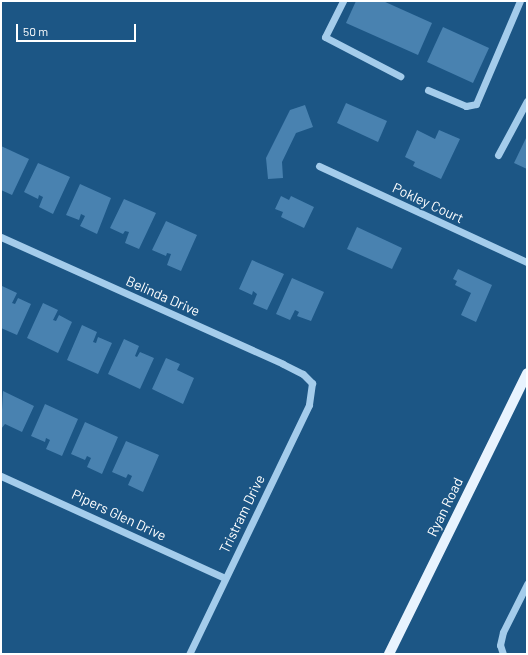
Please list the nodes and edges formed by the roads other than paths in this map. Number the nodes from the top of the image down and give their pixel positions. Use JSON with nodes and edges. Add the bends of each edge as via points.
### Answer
{"nodes":[{"id":1,"x":343,"y":1,"type":"edge"},
{"id":2,"x":520,"y":1,"type":"edge"},
{"id":3,"x":400,"y":76,"type":"dead end"},
{"id":4,"x":428,"y":90,"type":"dead end"},
{"id":5,"x":527,"y":101,"type":"edge"},
{"id":6,"x":498,"y":155,"type":"dead end"},
{"id":7,"x":319,"y":166,"type":"dead end"},
{"id":8,"x":1,"y":237,"type":"edge"},
{"id":9,"x":527,"y":262,"type":"edge"},
{"id":10,"x":527,"y":373,"type":"edge"},
{"id":11,"x":312,"y":383,"type":"joint"},
{"id":12,"x":1,"y":476,"type":"edge"},
{"id":13,"x":225,"y":578,"type":"junction"},
{"id":14,"x":527,"y":584,"type":"edge"},
{"id":15,"x":189,"y":654,"type":"edge"},
{"id":16,"x":389,"y":654,"type":"edge"},
{"id":17,"x":503,"y":654,"type":"edge"}],
"edges":[{"from":1,"to":3,"type":"street","via":[[325,37]]},
{"from":2,"to":4,"type":"street","via":[[476,104],[466,106]]},
{"from":5,"to":6,"type":"street"},
{"from":7,"to":9,"type":"street","name":"Pokley Court"},
{"from":8,"to":11,"type":"street","name":"Belinda Drive","via":[[283,364],[303,374]]},
{"from":10,"to":16,"type":"main road","name":"Ryan Road"},
{"from":11,"to":13,"type":"street","name":"Tristram Drive","via":[[307,409]]},
{"from":12,"to":13,"type":"street","name":"Pipers Glen Drive"},
{"from":13,"to":15,"type":"street","name":"Tristram Drive"},
{"from":14,"to":17,"type":"street","via":[[503,632],[500,645]]}]}
